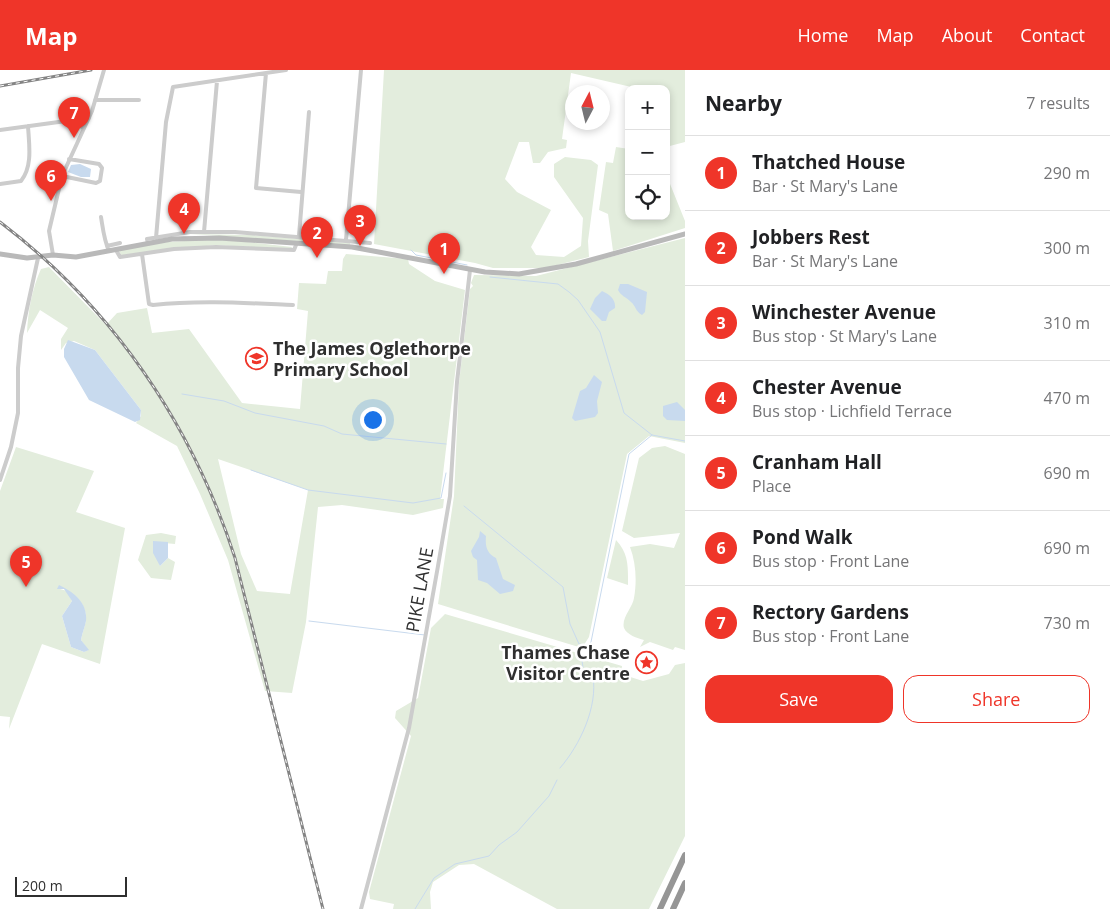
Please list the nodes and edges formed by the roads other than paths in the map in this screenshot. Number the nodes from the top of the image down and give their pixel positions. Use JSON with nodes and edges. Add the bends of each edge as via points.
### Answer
{"nodes":[{"id":1,"x":104,"y":70,"type":"edge"},
{"id":2,"x":286,"y":70,"type":"edge"},
{"id":3,"x":361,"y":70,"type":"edge"},
{"id":4,"x":266,"y":73,"type":"junction"},
{"id":5,"x":217,"y":81,"type":"junction"},
{"id":6,"x":95,"y":100,"type":"junction"},
{"id":7,"x":139,"y":100,"type":"dead end"},
{"id":8,"x":309,"y":112,"type":"dead end"},
{"id":9,"x":89,"y":118,"type":"junction"},
{"id":10,"x":66,"y":121,"type":"junction"},
{"id":11,"x":28,"y":126,"type":"junction"},
{"id":12,"x":84,"y":128,"type":"junction"},
{"id":13,"x":0,"y":130,"type":"edge"},
{"id":14,"x":69,"y":159,"type":"junction"},
{"id":15,"x":62,"y":176,"type":"junction"},
{"id":16,"x":0,"y":184,"type":"edge"},
{"id":17,"x":301,"y":192,"type":"junction"},
{"id":18,"x":101,"y":216,"type":"dead end"},
{"id":19,"x":204,"y":232,"type":"junction"},
{"id":20,"x":685,"y":234,"type":"edge"},
{"id":21,"x":299,"y":236,"type":"junction"},
{"id":22,"x":156,"y":238,"type":"junction"},
{"id":23,"x":346,"y":240,"type":"junction"},
{"id":24,"x":353,"y":241,"type":"junction"},
{"id":25,"x":120,"y":243,"type":"dead end"},
{"id":26,"x":148,"y":243,"type":"junction"},
{"id":27,"x":370,"y":243,"type":"dead end"},
{"id":28,"x":296,"y":245,"type":"junction"},
{"id":29,"x":352,"y":247,"type":"junction"},
{"id":30,"x":108,"y":248,"type":"junction"},
{"id":31,"x":116,"y":250,"type":"junction"},
{"id":32,"x":0,"y":254,"type":"edge"},
{"id":33,"x":142,"y":254,"type":"junction"},
{"id":34,"x":53,"y":255,"type":"junction"},
{"id":35,"x":38,"y":258,"type":"junction"},
{"id":36,"x":470,"y":270,"type":"junction"},
{"id":37,"x":293,"y":305,"type":"dead end"},
{"id":38,"x":0,"y":480,"type":"edge"},
{"id":39,"x":685,"y":856,"type":"edge"},
{"id":40,"x":685,"y":883,"type":"edge"},
{"id":41,"x":361,"y":909,"type":"edge"},
{"id":42,"x":660,"y":909,"type":"edge"},
{"id":43,"x":673,"y":909,"type":"edge"}],
"edges":[{"from":1,"to":6,"type":"street"},
{"from":2,"to":4,"type":"street"},
{"from":3,"to":23,"type":"street"},
{"from":4,"to":5,"type":"street"},
{"from":4,"to":17,"type":"street","via":[[256,188]]},
{"from":5,"to":19,"type":"street"},
{"from":5,"to":22,"type":"street","via":[[174,87],[166,122]]},
{"from":6,"to":7,"type":"street"},
{"from":6,"to":9,"type":"street"},
{"from":8,"to":17,"type":"street"},
{"from":9,"to":10,"type":"street"},
{"from":9,"to":12,"type":"street"},
{"from":10,"to":11,"type":"street"},
{"from":10,"to":12,"type":"street"},
{"from":11,"to":13,"type":"street"},
{"from":11,"to":16,"type":"street","via":[[26,175],[21,181]]},
{"from":12,"to":14,"type":"street"},
{"from":14,"to":15,"type":"street"},
{"from":14,"to":15,"type":"street","via":[[99,164],[102,168],[100,181],[96,183]]},
{"from":15,"to":34,"type":"street","via":[[49,231]]},
{"from":17,"to":21,"type":"street"},
{"from":18,"to":30,"type":"street","via":[[104,243]]},
{"from":19,"to":21,"type":"street"},
{"from":19,"to":22,"type":"street"},
{"from":20,"to":36,"type":"main road","via":[[535,272],[502,274]]},
{"from":21,"to":23,"type":"street"},
{"from":22,"to":26,"type":"street","via":[[147,239]]},
{"from":23,"to":24,"type":"street"},
{"from":24,"to":27,"type":"street"},
{"from":24,"to":29,"type":"street"},
{"from":25,"to":30,"type":"street"},
{"from":26,"to":28,"type":"main road","via":[[211,238]]},
{"from":26,"to":31,"type":"main road"},
{"from":28,"to":29,"type":"main road"},
{"from":28,"to":33,"type":"street","via":[[294,250],[216,247]]},
{"from":29,"to":36,"type":"main road"},
{"from":30,"to":31,"type":"main road"},
{"from":30,"to":34,"type":"main road","via":[[76,257]]},
{"from":31,"to":33,"type":"street","via":[[120,257]]},
{"from":32,"to":35,"type":"main road"},
{"from":33,"to":37,"type":"street","via":[[149,304]]},
{"from":34,"to":35,"type":"main road"},
{"from":35,"to":38,"type":"street","via":[[22,330],[18,413]]},
{"from":36,"to":41,"type":"street","name":"PIKE LANE","via":[[457,382],[450,496],[409,728]]},
{"from":39,"to":42,"type":"highway"},
{"from":40,"to":43,"type":"highway"}]}
